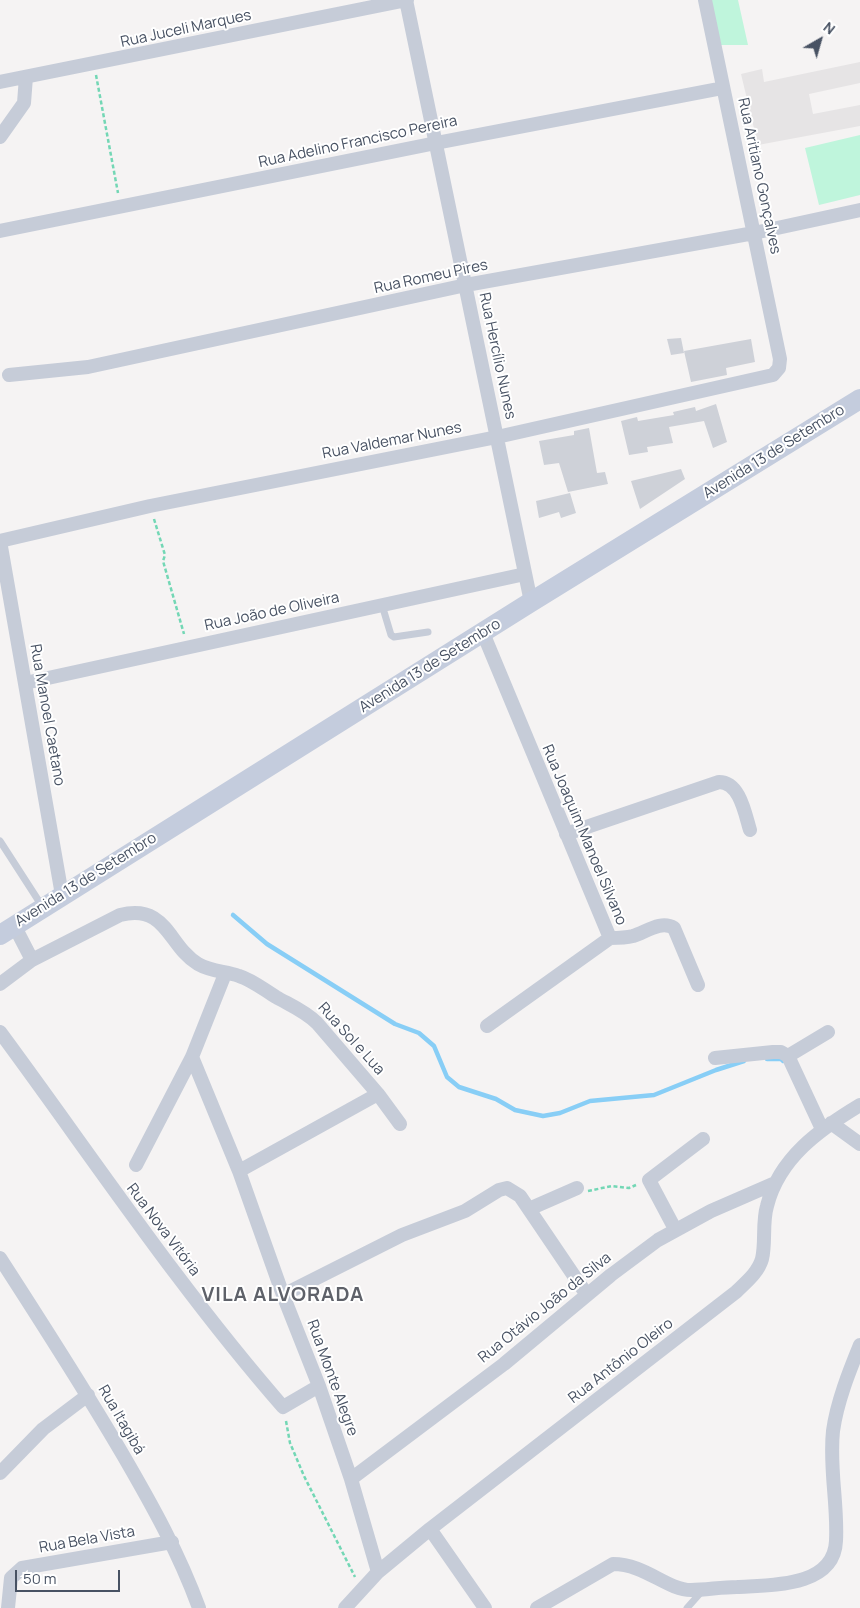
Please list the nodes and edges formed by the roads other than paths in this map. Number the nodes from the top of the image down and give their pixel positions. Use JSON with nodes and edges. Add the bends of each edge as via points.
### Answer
{"nodes":[{"id":1,"x":406,"y":0,"type":"edge"},
{"id":2,"x":705,"y":0,"type":"edge"},
{"id":3,"x":26,"y":77,"type":"junction"},
{"id":4,"x":0,"y":82,"type":"edge"},
{"id":5,"x":724,"y":88,"type":"junction"},
{"id":6,"x":0,"y":138,"type":"edge"},
{"id":7,"x":436,"y":143,"type":"junction"},
{"id":8,"x":860,"y":210,"type":"edge"},
{"id":9,"x":0,"y":232,"type":"edge"},
{"id":10,"x":754,"y":234,"type":"junction"},
{"id":11,"x":466,"y":286,"type":"junction"},
{"id":12,"x":780,"y":359,"type":"joint"},
{"id":13,"x":9,"y":375,"type":"dead end"},
{"id":14,"x":860,"y":399,"type":"edge"},
{"id":15,"x":497,"y":437,"type":"junction"},
{"id":16,"x":0,"y":541,"type":"edge"},
{"id":17,"x":526,"y":574,"type":"junction"},
{"id":18,"x":531,"y":602,"type":"junction"},
{"id":19,"x":382,"y":605,"type":"junction"},
{"id":20,"x":428,"y":632,"type":"dead end"},
{"id":21,"x":483,"y":633,"type":"junction"},
{"id":22,"x":25,"y":683,"type":"junction"},
{"id":23,"x":750,"y":830,"type":"dead end"},
{"id":24,"x":566,"y":834,"type":"junction"},
{"id":25,"x":0,"y":841,"type":"edge"},
{"id":26,"x":62,"y":895,"type":"junction"},
{"id":27,"x":43,"y":907,"type":"junction"},
{"id":28,"x":7,"y":930,"type":"edge"},
{"id":29,"x":610,"y":938,"type":"junction"},
{"id":30,"x":32,"y":960,"type":"junction"},
{"id":31,"x":225,"y":974,"type":"junction"},
{"id":32,"x":0,"y":984,"type":"edge"},
{"id":33,"x":698,"y":984,"type":"dead end"},
{"id":34,"x":487,"y":1026,"type":"dead end"},
{"id":35,"x":0,"y":1032,"type":"edge"},
{"id":36,"x":828,"y":1032,"type":"dead end"},
{"id":37,"x":788,"y":1056,"type":"junction"},
{"id":38,"x":192,"y":1057,"type":"junction"},
{"id":39,"x":715,"y":1058,"type":"dead end"},
{"id":40,"x":378,"y":1094,"type":"junction"},
{"id":41,"x":860,"y":1105,"type":"edge"},
{"id":42,"x":400,"y":1124,"type":"dead end"},
{"id":43,"x":826,"y":1126,"type":"junction"},
{"id":44,"x":703,"y":1139,"type":"dead end"},
{"id":45,"x":860,"y":1144,"type":"edge"},
{"id":46,"x":136,"y":1165,"type":"dead end"},
{"id":47,"x":239,"y":1171,"type":"junction"},
{"id":48,"x":773,"y":1184,"type":"junction"},
{"id":49,"x":577,"y":1188,"type":"road end"},
{"id":50,"x":529,"y":1208,"type":"junction"},
{"id":51,"x":675,"y":1229,"type":"junction"},
{"id":52,"x":0,"y":1258,"type":"edge"},
{"id":53,"x":587,"y":1295,"type":"junction"},
{"id":54,"x":284,"y":1296,"type":"junction"},
{"id":55,"x":860,"y":1344,"type":"edge"},
{"id":56,"x":319,"y":1386,"type":"junction"},
{"id":57,"x":88,"y":1395,"type":"junction"},
{"id":58,"x":0,"y":1473,"type":"edge"},
{"id":59,"x":351,"y":1479,"type":"junction"},
{"id":60,"x":430,"y":1529,"type":"junction"},
{"id":61,"x":172,"y":1542,"type":"junction"},
{"id":62,"x":378,"y":1572,"type":"junction"},
{"id":63,"x":703,"y":1590,"type":"junction"},
{"id":64,"x":358,"y":1592,"type":"junction"},
{"id":65,"x":8,"y":1608,"type":"edge"},
{"id":66,"x":199,"y":1608,"type":"edge"},
{"id":67,"x":345,"y":1608,"type":"edge"},
{"id":68,"x":363,"y":1608,"type":"edge"},
{"id":69,"x":485,"y":1608,"type":"edge"},
{"id":70,"x":537,"y":1608,"type":"edge"},
{"id":71,"x":687,"y":1608,"type":"edge"}],
"edges":[{"from":1,"to":3,"type":"street","name":"Rua Juceli Marques"},
{"from":1,"to":7,"type":"street","name":"Rua Hercílio Nunes"},
{"from":2,"to":5,"type":"street","name":"Rua Aritiano Gonçalves"},
{"from":3,"to":4,"type":"street","name":"Rua Juceli Marques"},
{"from":3,"to":6,"type":"street","via":[[24,103]]},
{"from":5,"to":7,"type":"street","name":"Rua Adelino Francisco Pereira"},
{"from":5,"to":10,"type":"street","name":"Rua Aritiano Gonçalves"},
{"from":7,"to":9,"type":"street","name":"Rua Adelino Francisco Pereira"},
{"from":7,"to":11,"type":"street","name":"Rua Hercílio Nunes"},
{"from":8,"to":10,"type":"street","name":"Rua Romeu Pires"},
{"from":10,"to":11,"type":"street","name":"Rua Romeu Pires"},
{"from":10,"to":12,"type":"street","name":"Rua Aritiano Gonçalves"},
{"from":11,"to":13,"type":"street","name":"Rua Romeu Pires","via":[[88,367]]},
{"from":11,"to":15,"type":"street","name":"Rua Hercílio Nunes"},
{"from":12,"to":15,"type":"street","name":"Rua Valdemar Nunes","via":[[779,368],[772,375]]},
{"from":14,"to":18,"type":"main road","name":"Avenida 13 de Setembro"},
{"from":15,"to":16,"type":"street","name":"Rua Valdemar Nunes","via":[[150,506]]},
{"from":15,"to":17,"type":"street","name":"Rua Hercílio Nunes"},
{"from":16,"to":22,"type":"street","name":"Rua Manoel Caetano"},
{"from":17,"to":18,"type":"street","name":"Rua Hercílio Nunes"},
{"from":17,"to":19,"type":"street","name":"Rua João de Oliveira"},
{"from":18,"to":21,"type":"main road","name":"Avenida 13 de Setembro"},
{"from":19,"to":20,"type":"lane","via":[[394,637]]},
{"from":19,"to":22,"type":"street","name":"Rua João de Oliveira"},
{"from":21,"to":24,"type":"street","name":"Rua Joaquim Manoel Silvano"},
{"from":21,"to":26,"type":"main road","name":"Avenida 13 de Setembro"},
{"from":22,"to":26,"type":"street","name":"Rua Manoel Caetano"},
{"from":23,"to":24,"type":"street","via":[[733,786],[720,782]]},
{"from":24,"to":29,"type":"street","name":"Rua Joaquim Manoel Silvano"},
{"from":25,"to":27,"type":"lane"},
{"from":26,"to":27,"type":"main road","name":"Avenida 13 de Setembro"},
{"from":27,"to":28,"type":"main road","name":"Avenida 13 de Setembro"},
{"from":28,"to":30,"type":"street"},
{"from":29,"to":33,"type":"street","via":[[633,936],[670,925]]},
{"from":29,"to":34,"type":"street","name":"Rua Joaquim Manoel Silvano"},
{"from":30,"to":31,"type":"street","name":"Rua Sol e Lua","via":[[132,912],[155,918],[197,963]]},
{"from":30,"to":32,"type":"street"},
{"from":31,"to":38,"type":"street"},
{"from":31,"to":40,"type":"street","name":"Rua Sol e Lua","via":[[251,981],[307,1013]]},
{"from":35,"to":56,"type":"street","name":"Rua Nova Vitória","via":[[119,1200],[248,1367],[283,1407]]},
{"from":36,"to":37,"type":"street"},
{"from":37,"to":39,"type":"street","via":[[773,1052]]},
{"from":37,"to":43,"type":"street"},
{"from":38,"to":46,"type":"street"},
{"from":38,"to":47,"type":"street","name":"Rua Monte Alegre"},
{"from":40,"to":42,"type":"street"},
{"from":40,"to":47,"type":"street","name":"Rua Sol e Lua"},
{"from":41,"to":43,"type":"street","name":"Rua Antônio Oleiro"},
{"from":43,"to":45,"type":"street"},
{"from":43,"to":48,"type":"street","name":"Rua Antônio Oleiro","via":[[794,1156]]},
{"from":44,"to":51,"type":"street","via":[[649,1180]]},
{"from":47,"to":54,"type":"street","name":"Rua Monte Alegre"},
{"from":48,"to":51,"type":"street","name":"Rua Otávio João da Silva"},
{"from":48,"to":60,"type":"street","name":"Rua Antônio Oleiro","via":[[766,1208],[762,1259],[749,1279]]},
{"from":49,"to":50,"type":"street"},
{"from":50,"to":53,"type":"street"},
{"from":50,"to":54,"type":"street","via":[[514,1191],[507,1188],[499,1190],[465,1211],[402,1235]]},
{"from":51,"to":53,"type":"street","name":"Rua Otávio João da Silva"},
{"from":52,"to":57,"type":"street","name":"Rua Itagibá"},
{"from":53,"to":59,"type":"street","name":"Rua Otávio João da Silva","via":[[504,1364]]},
{"from":54,"to":56,"type":"street","name":"Rua Monte Alegre"},
{"from":55,"to":63,"type":"street","via":[[849,1371],[833,1431],[836,1543],[831,1557],[811,1576],[786,1584]]},
{"from":56,"to":59,"type":"street","name":"Rua Monte Alegre"},
{"from":57,"to":58,"type":"street","via":[[43,1429]]},
{"from":57,"to":61,"type":"street","name":"Rua Itagibá"},
{"from":59,"to":62,"type":"street","name":"Rua Monte Alegre"},
{"from":60,"to":62,"type":"street","name":"Rua Antônio Oleiro"},
{"from":60,"to":69,"type":"street"},
{"from":61,"to":65,"type":"street","name":"Rua Bela Vista","via":[[22,1568],[11,1578]]},
{"from":61,"to":66,"type":"street","name":"Rua Itagibá"},
{"from":62,"to":64,"type":"street","name":"Rua Antônio Oleiro"},
{"from":63,"to":70,"type":"street","via":[[688,1590],[641,1568],[614,1564]]},
{"from":63,"to":71,"type":"lane"},
{"from":64,"to":67,"type":"street","name":"Rua Antônio Oleiro"},
{"from":64,"to":68,"type":"street"}]}
